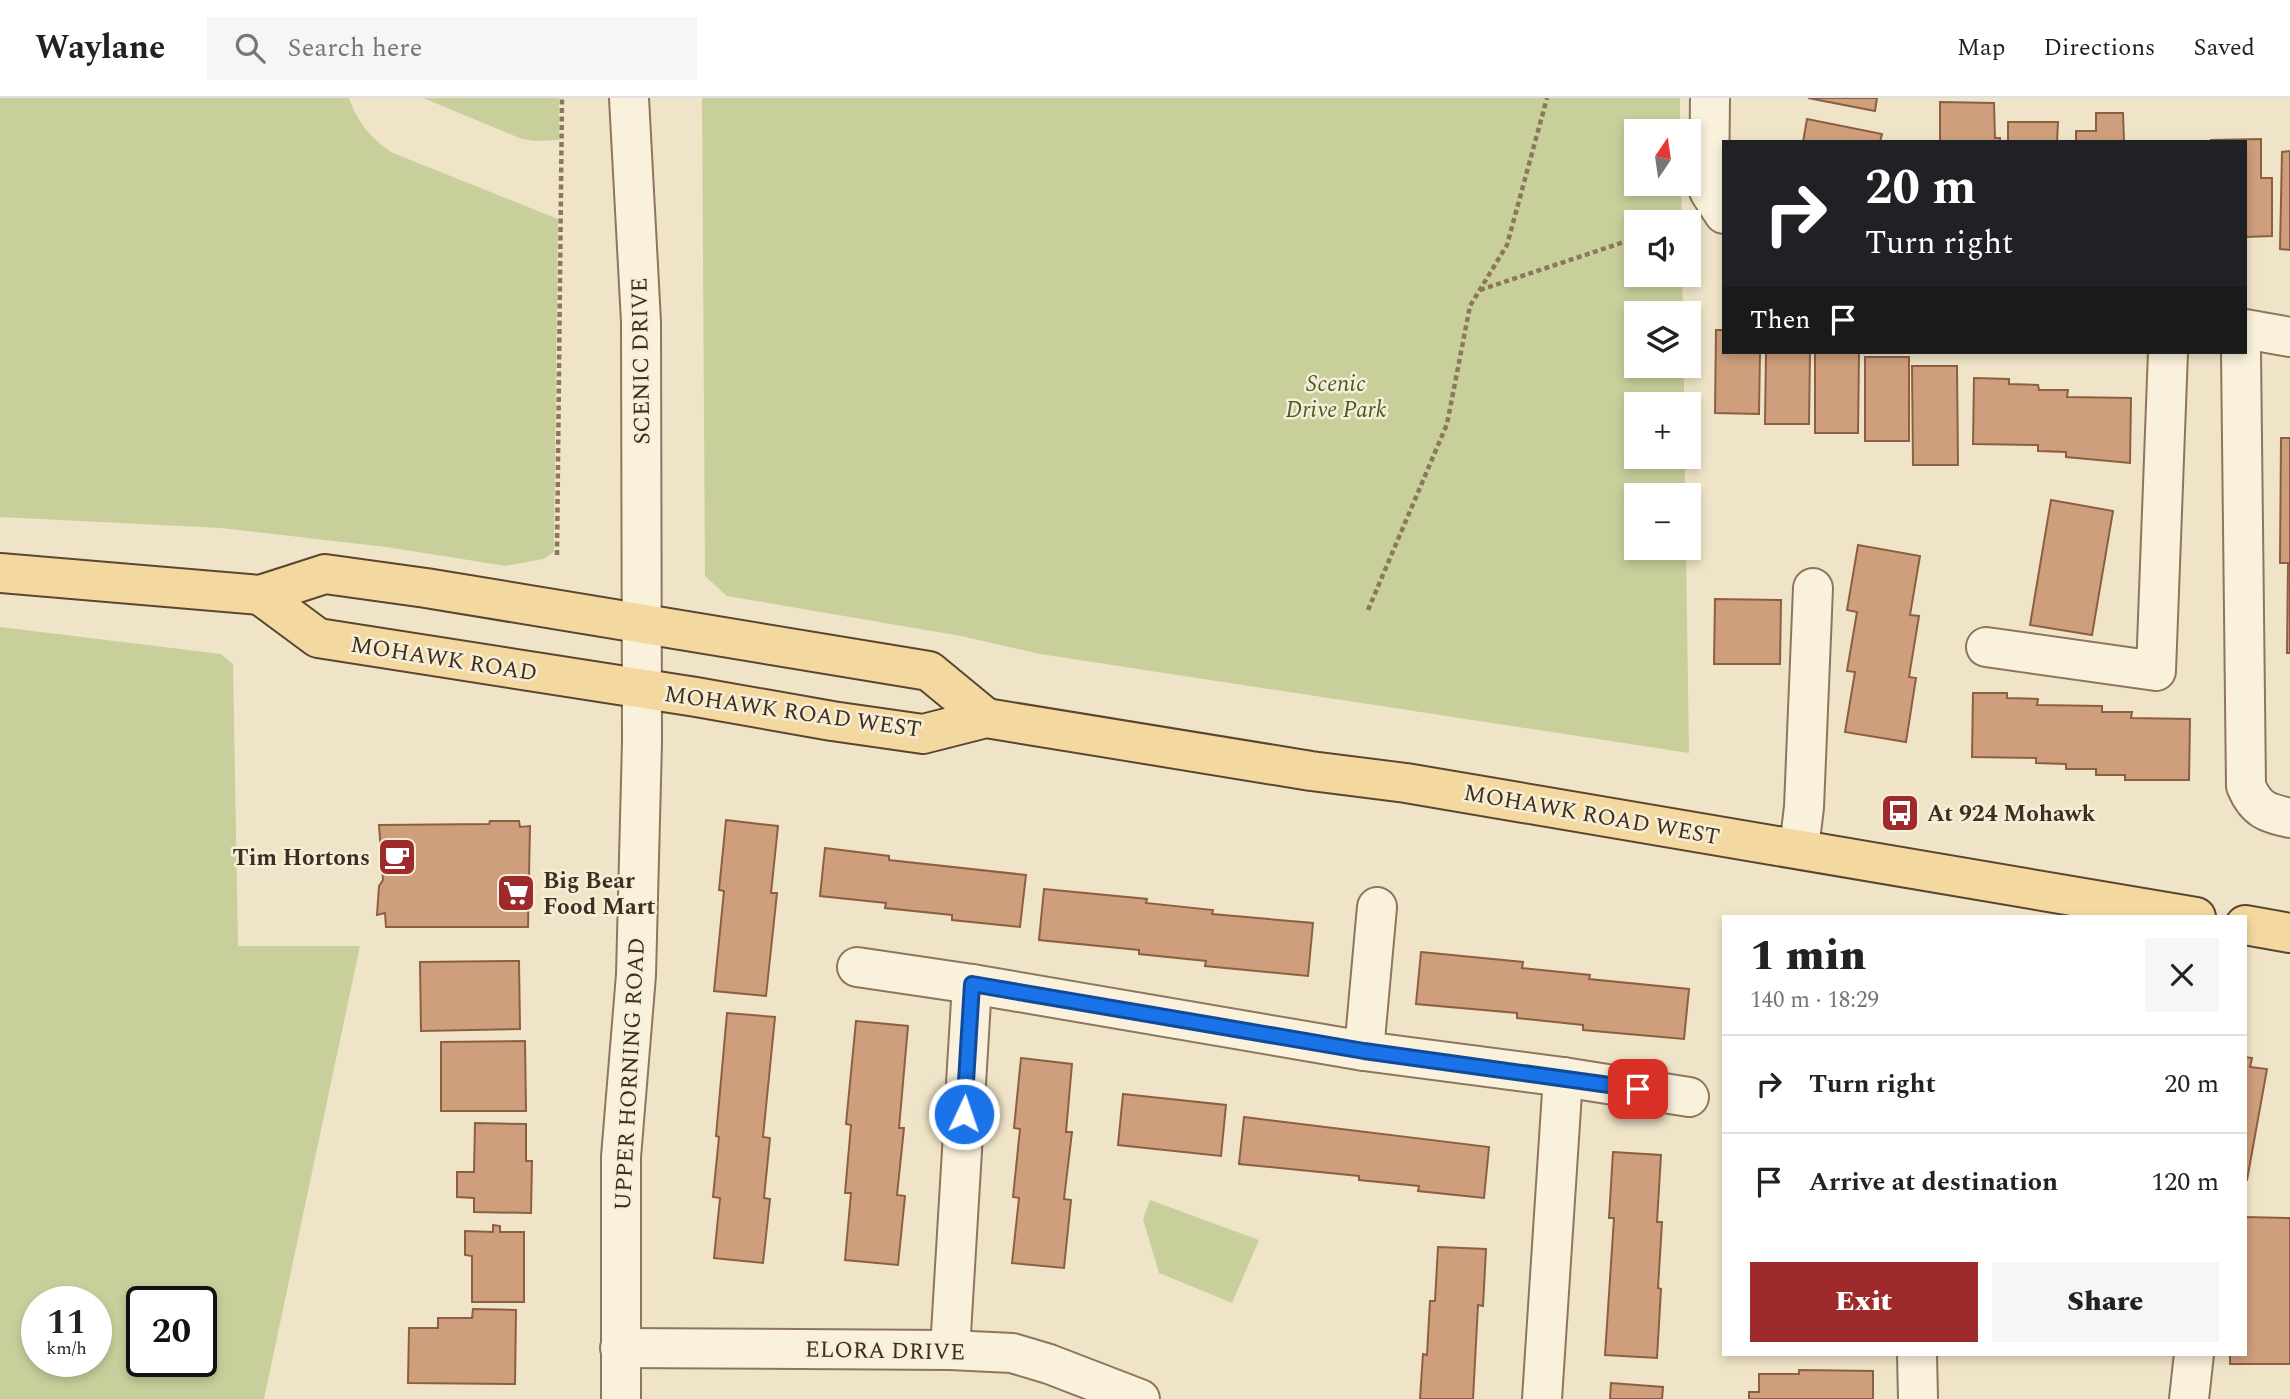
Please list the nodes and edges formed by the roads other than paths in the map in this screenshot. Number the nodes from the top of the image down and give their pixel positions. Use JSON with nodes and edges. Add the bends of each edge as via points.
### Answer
{"nodes":[{"id":1,"x":629,"y":98,"type":"edge"},
{"id":2,"x":1710,"y":98,"type":"edge"},
{"id":3,"x":1722,"y":212,"type":"edge"},
{"id":4,"x":2247,"y":329,"type":"edge"},
{"id":5,"x":2290,"y":337,"type":"edge"},
{"id":6,"x":2168,"y":354,"type":"edge"},
{"id":7,"x":2241,"y":354,"type":"edge"},
{"id":8,"x":0,"y":573,"type":"edge"},
{"id":9,"x":1813,"y":588,"type":"dead end"},
{"id":10,"x":260,"y":595,"type":"junction"},
{"id":11,"x":641,"y":623,"type":"junction"},
{"id":12,"x":1986,"y":647,"type":"dead end"},
{"id":13,"x":641,"y":689,"type":"junction"},
{"id":14,"x":986,"y":718,"type":"junction"},
{"id":15,"x":2290,"y":818,"type":"edge"},
{"id":16,"x":1799,"y":849,"type":"junction"},
{"id":17,"x":1377,"y":907,"type":"dead end"},
{"id":18,"x":2184,"y":915,"type":"edge"},
{"id":19,"x":2247,"y":925,"type":"edge"},
{"id":20,"x":2290,"y":933,"type":"edge"},
{"id":21,"x":857,"y":967,"type":"dead end"},
{"id":22,"x":972,"y":984,"type":"junction"},
{"id":23,"x":1364,"y":1051,"type":"junction"},
{"id":24,"x":1563,"y":1077,"type":"junction"},
{"id":25,"x":1689,"y":1097,"type":"dead end"},
{"id":26,"x":620,"y":1348,"type":"junction"},
{"id":27,"x":950,"y":1350,"type":"junction"},
{"id":28,"x":1917,"y":1356,"type":"edge"},
{"id":29,"x":2194,"y":1356,"type":"edge"},
{"id":30,"x":621,"y":1399,"type":"edge"},
{"id":31,"x":1140,"y":1399,"type":"edge"},
{"id":32,"x":1542,"y":1399,"type":"edge"},
{"id":33,"x":1918,"y":1399,"type":"edge"},
{"id":34,"x":2189,"y":1399,"type":"edge"}],
"edges":[{"from":1,"to":11,"type":"street","name":"SCENIC DRIVE","via":[[641,322]]},
{"from":2,"to":3,"type":"street","via":[[1709,191]]},
{"from":4,"to":5,"type":"street"},
{"from":6,"to":12,"type":"street","via":[[2156,671]]},
{"from":7,"to":15,"type":"street","via":[[2246,786],[2261,809]]},
{"from":8,"to":10,"type":"main road"},
{"from":9,"to":16,"type":"street"},
{"from":10,"to":11,"type":"main road","via":[[325,575]]},
{"from":10,"to":13,"type":"main road","name":"MOHAWK ROAD","via":[[318,638]]},
{"from":11,"to":13,"type":"street","name":"UPPER HORNING ROAD"},
{"from":11,"to":14,"type":"main road","via":[[929,671]]},
{"from":13,"to":14,"type":"main road","name":"MOHAWK ROAD WEST","via":[[923,734]]},
{"from":13,"to":26,"type":"street","name":"UPPER HORNING ROAD","via":[[636,975],[621,1157]]},
{"from":14,"to":16,"type":"main road","name":"MOHAWK ROAD WEST"},
{"from":16,"to":18,"type":"main road","name":"MOHAWK ROAD WEST"},
{"from":17,"to":23,"type":"street"},
{"from":19,"to":20,"type":"main road"},
{"from":21,"to":22,"type":"street"},
{"from":22,"to":23,"type":"street"},
{"from":22,"to":27,"type":"street"},
{"from":23,"to":24,"type":"street"},
{"from":24,"to":25,"type":"street"},
{"from":24,"to":32,"type":"street"},
{"from":26,"to":27,"type":"street","name":"ELORA DRIVE"},
{"from":26,"to":30,"type":"street","name":"UPPER HORNING ROAD"},
{"from":27,"to":31,"type":"street","name":"ELORA DRIVE","via":[[1012,1353]]},
{"from":28,"to":33,"type":"street"},
{"from":29,"to":34,"type":"street"}]}
